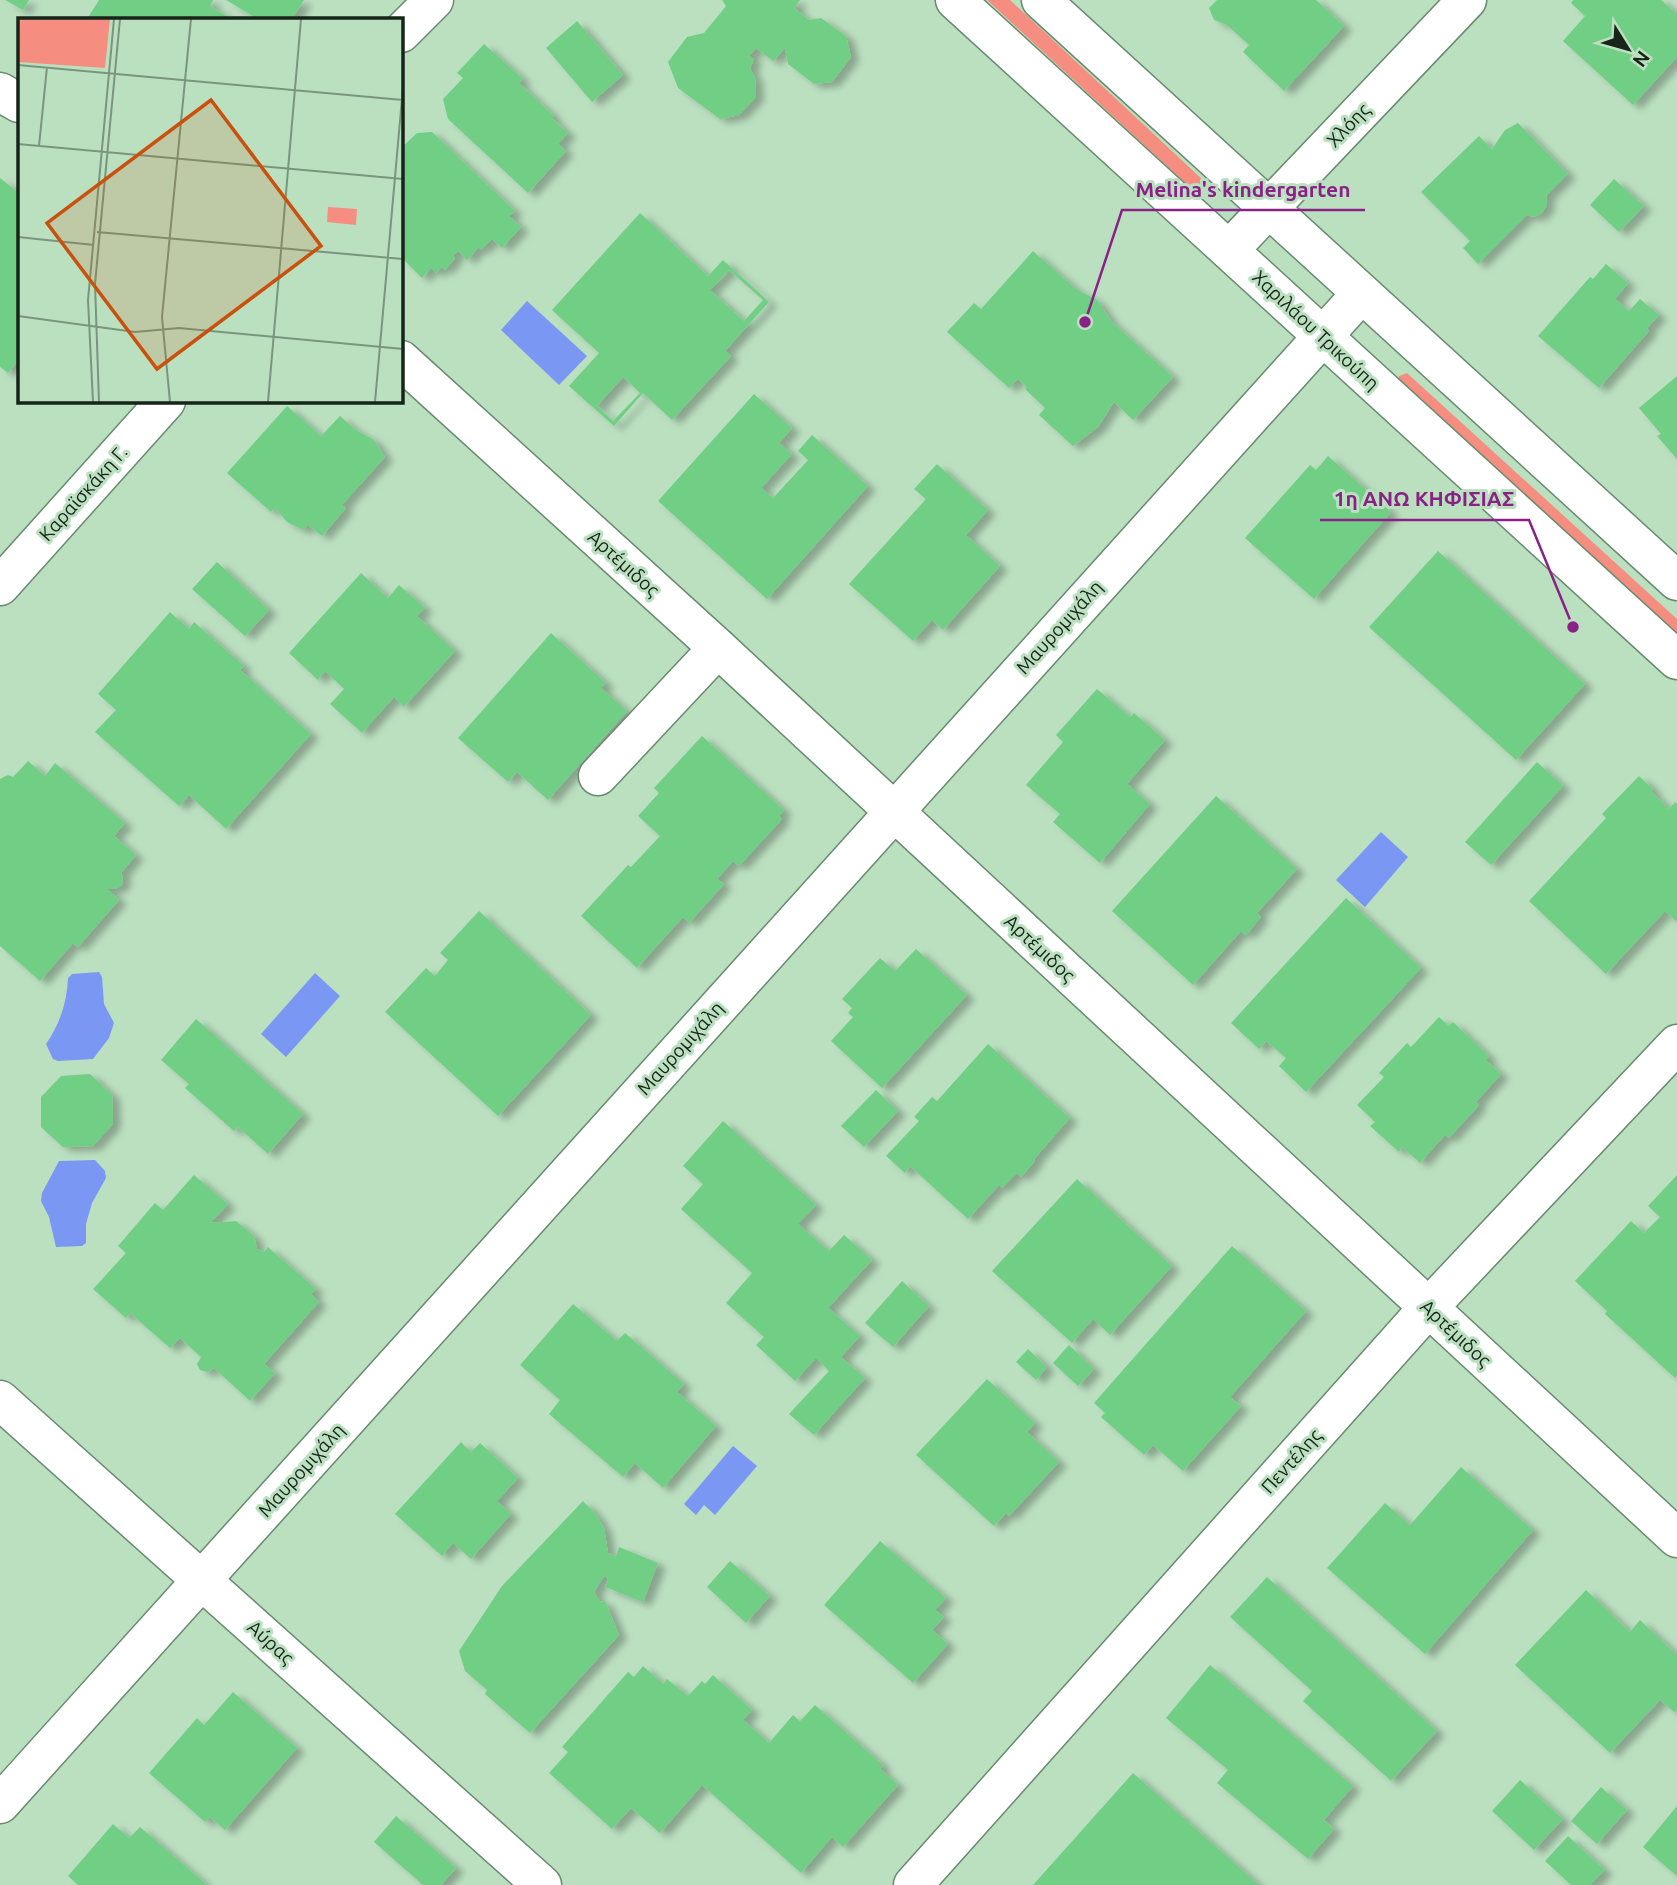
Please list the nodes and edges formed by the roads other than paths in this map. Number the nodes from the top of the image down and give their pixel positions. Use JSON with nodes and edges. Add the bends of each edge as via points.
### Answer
{"nodes":[{"id":1,"x":434,"y":0,"type":"edge"},
{"id":2,"x":955,"y":0,"type":"edge"},
{"id":3,"x":1041,"y":0,"type":"edge"},
{"id":4,"x":1467,"y":0,"type":"edge"},
{"id":5,"x":402,"y":32,"type":"edge"},
{"id":6,"x":0,"y":92,"type":"edge"},
{"id":7,"x":18,"y":102,"type":"edge"},
{"id":8,"x":1270,"y":206,"type":"junction"},
{"id":9,"x":1229,"y":250,"type":"junction"},
{"id":10,"x":1361,"y":294,"type":"junction"},
{"id":11,"x":1322,"y":335,"type":"junction"},
{"id":12,"x":402,"y":361,"type":"edge"},
{"id":13,"x":165,"y":402,"type":"edge"},
{"id":14,"x":1677,"y":581,"type":"edge"},
{"id":15,"x":0,"y":586,"type":"edge"},
{"id":16,"x":718,"y":648,"type":"junction"},
{"id":17,"x":1677,"y":660,"type":"edge"},
{"id":18,"x":598,"y":776,"type":"dead end"},
{"id":19,"x":893,"y":811,"type":"junction"},
{"id":20,"x":1677,"y":1044,"type":"edge"},
{"id":21,"x":1429,"y":1307,"type":"junction"},
{"id":22,"x":0,"y":1399,"type":"edge"},
{"id":23,"x":1677,"y":1538,"type":"edge"},
{"id":24,"x":201,"y":1580,"type":"junction"},
{"id":25,"x":0,"y":1804,"type":"edge"},
{"id":26,"x":542,"y":1885,"type":"edge"},
{"id":27,"x":913,"y":1885,"type":"edge"}],
"edges":[{"from":1,"to":5,"type":"street"},
{"from":2,"to":9,"type":"street","name":"Χαριλάου Τρικούπη"},
{"from":3,"to":8,"type":"street"},
{"from":4,"to":8,"type":"street","name":"Χλόης"},
{"from":6,"to":7,"type":"street"},
{"from":8,"to":9,"type":"street","name":"Χλόης"},
{"from":8,"to":10,"type":"street"},
{"from":9,"to":11,"type":"street","name":"Χαριλάου Τρικούπη"},
{"from":10,"to":11,"type":"street","name":"Μαυρομιχάλη"},
{"from":10,"to":14,"type":"street"},
{"from":11,"to":17,"type":"street","name":"Χαριλάου Τρικούπη"},
{"from":11,"to":19,"type":"street","name":"Μαυρομιχάλη"},
{"from":12,"to":16,"type":"street","name":"Αρτέμιδος"},
{"from":13,"to":15,"type":"street","name":"Καραϊσκάκη Γ."},
{"from":16,"to":18,"type":"street"},
{"from":16,"to":19,"type":"street","name":"Αρτέμιδος"},
{"from":19,"to":21,"type":"street","name":"Αρτέμιδος"},
{"from":19,"to":24,"type":"street","name":"Μαυρομιχάλη"},
{"from":20,"to":21,"type":"street","name":"Πεντέλης"},
{"from":21,"to":23,"type":"street","name":"Αρτέμιδος"},
{"from":21,"to":27,"type":"street","name":"Πεντέλης"},
{"from":22,"to":24,"type":"street","name":"Αύρας"},
{"from":24,"to":25,"type":"street","name":"Μαυρομιχάλη"},
{"from":24,"to":26,"type":"street","name":"Αύρας"}]}
